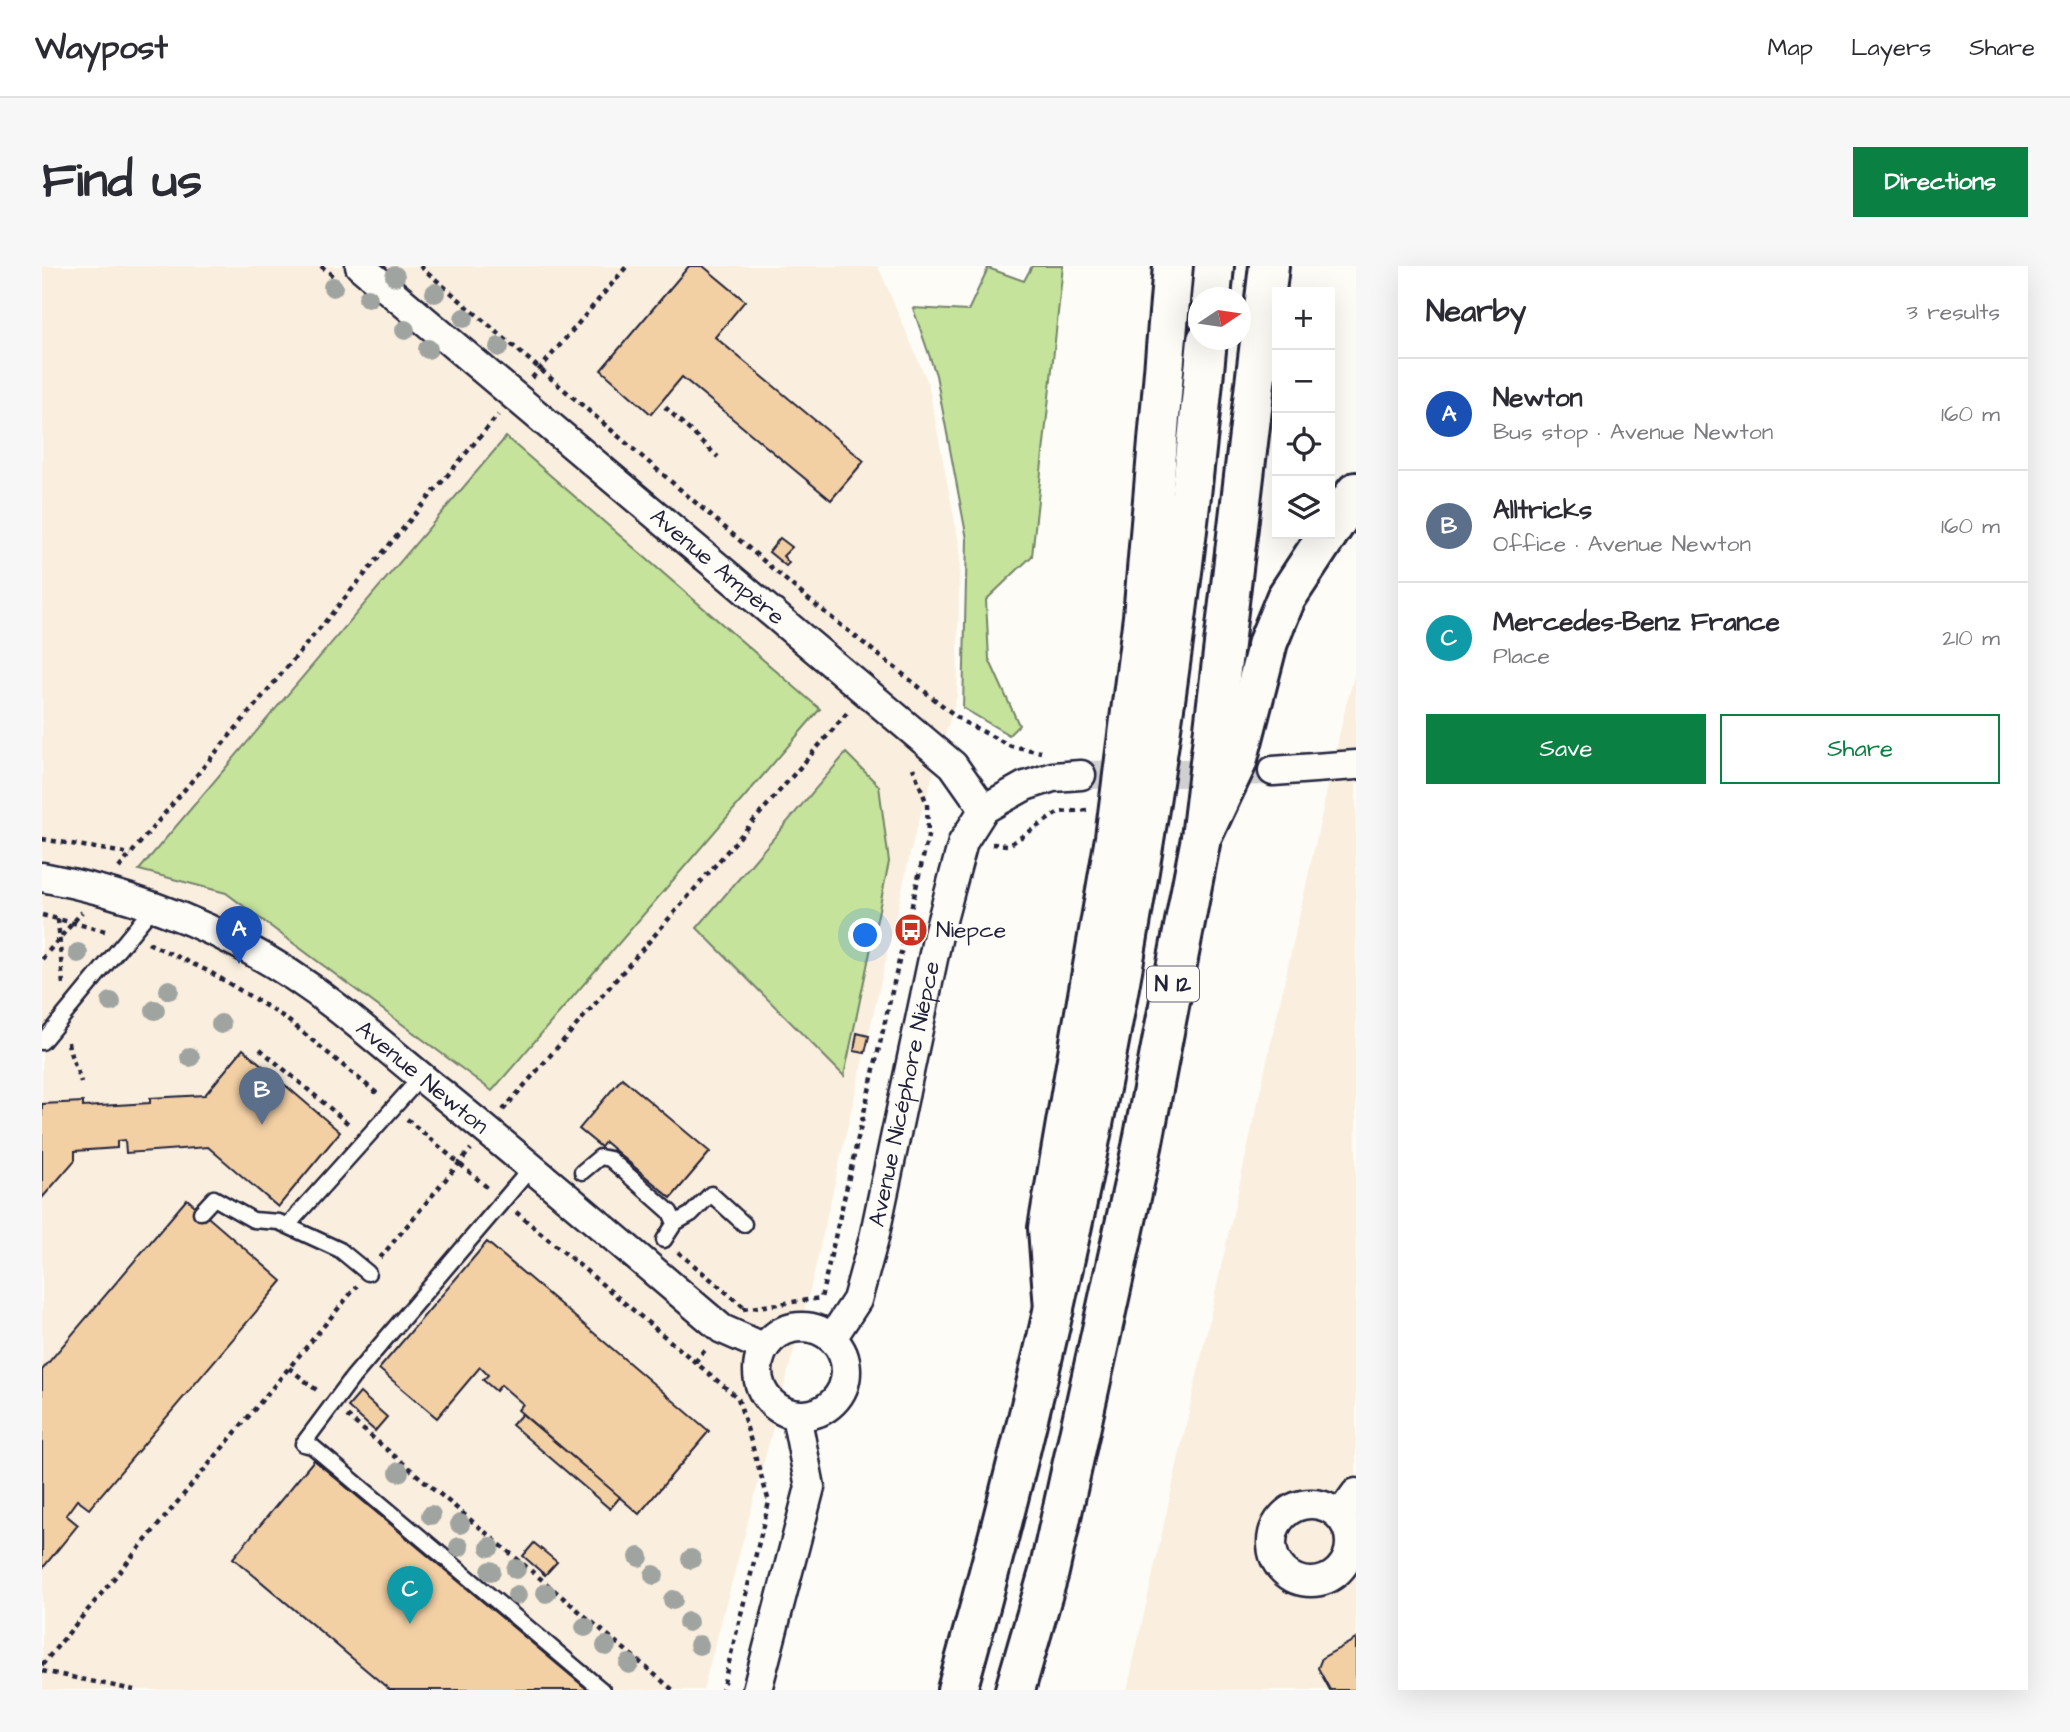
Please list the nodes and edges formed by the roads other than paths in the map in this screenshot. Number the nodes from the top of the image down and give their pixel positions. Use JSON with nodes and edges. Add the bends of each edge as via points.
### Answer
{"nodes":[{"id":1,"x":1173,"y":266,"type":"edge"},
{"id":2,"x":1214,"y":266,"type":"edge"},
{"id":3,"x":1269,"y":266,"type":"edge"},
{"id":4,"x":351,"y":275,"type":"edge"},
{"id":5,"x":1212,"y":287,"type":"edge"},
{"id":6,"x":1206,"y":350,"type":"edge"},
{"id":7,"x":1356,"y":492,"type":"edge"},
{"id":8,"x":1335,"y":524,"type":"edge"},
{"id":9,"x":1325,"y":539,"type":"edge"},
{"id":10,"x":1356,"y":765,"type":"edge"},
{"id":11,"x":1273,"y":771,"type":"tunnel mouth"},
{"id":12,"x":1081,"y":775,"type":"tunnel mouth"},
{"id":13,"x":984,"y":809,"type":"junction"},
{"id":14,"x":1201,"y":838,"type":"junction"},
{"id":15,"x":42,"y":877,"type":"edge"},
{"id":16,"x":155,"y":905,"type":"junction"},
{"id":17,"x":42,"y":1042,"type":"edge"},
{"id":18,"x":421,"y":1077,"type":"junction"},
{"id":19,"x":531,"y":1168,"type":"junction"},
{"id":20,"x":582,"y":1172,"type":"dead end"},
{"id":21,"x":201,"y":1212,"type":"dead end"},
{"id":22,"x":675,"y":1223,"type":"junction"},
{"id":23,"x":744,"y":1224,"type":"dead end"},
{"id":24,"x":288,"y":1225,"type":"junction"},
{"id":25,"x":664,"y":1240,"type":"dead end"},
{"id":26,"x":368,"y":1273,"type":"road end"},
{"id":27,"x":1054,"y":1309,"type":"junction"},
{"id":28,"x":832,"y":1338,"type":"junction"},
{"id":29,"x":763,"y":1347,"type":"junction"},
{"id":30,"x":796,"y":1415,"type":"junction"},
{"id":31,"x":1356,"y":1493,"type":"edge"},
{"id":32,"x":1339,"y":1515,"type":"dead end"},
{"id":33,"x":602,"y":1690,"type":"edge"},
{"id":34,"x":757,"y":1690,"type":"edge"},
{"id":35,"x":957,"y":1690,"type":"edge"},
{"id":36,"x":1015,"y":1690,"type":"edge"}],
"edges":[{"from":1,"to":27,"type":"highway","via":[[1143,617],[1115,838],[1048,1228]]},
{"from":2,"to":5,"type":"highway"},
{"from":3,"to":14,"type":"highway","number":"N 12"},
{"from":4,"to":13,"type":"street","name":"Avenue Ampère","via":[[502,411],[953,765]]},
{"from":6,"to":27,"type":"highway","number":"N 12","via":[[1161,735]]},
{"from":7,"to":8,"type":"highway"},
{"from":9,"to":14,"type":"highway","via":[[1286,598],[1268,642],[1237,762]]},
{"from":10,"to":11,"type":"street"},
{"from":12,"to":13,"type":"street","via":[[1034,783]]},
{"from":13,"to":28,"type":"street","name":"Avenue Nicéphore Niépce","via":[[963,842],[938,935],[857,1300]]},
{"from":14,"to":36,"type":"highway","number":"N 12","via":[[1139,1160],[1049,1572]]},
{"from":15,"to":16,"type":"street","name":"Avenue Newton","via":[[102,888]]},
{"from":16,"to":17,"type":"lane"},
{"from":16,"to":18,"type":"street","name":"Avenue Newton","via":[[278,966],[334,1005]]},
{"from":18,"to":19,"type":"street","name":"Avenue Newton"},
{"from":18,"to":24,"type":"lane"},
{"from":19,"to":29,"type":"street","name":"Avenue Newton","via":[[722,1329]]},
{"from":19,"to":33,"type":"lane","via":[[303,1444],[312,1446]]},
{"from":20,"to":22,"type":"lane","via":[[600,1157],[610,1159],[670,1212]]},
{"from":21,"to":24,"type":"lane","via":[[214,1198],[253,1220]]},
{"from":22,"to":23,"type":"lane","via":[[711,1194]]},
{"from":22,"to":25,"type":"lane"},
{"from":24,"to":26,"type":"lane","via":[[340,1250]]},
{"from":27,"to":35,"type":"highway","number":"N 12","via":[[1002,1532]]},
{"from":28,"to":29,"type":"street","via":[[796,1326],[783,1330]]},
{"from":28,"to":30,"type":"street","via":[[846,1363],[842,1390],[823,1410]]},
{"from":29,"to":30,"type":"street","via":[[757,1376],[761,1390],[770,1402]]},
{"from":30,"to":34,"type":"street","via":[[810,1487]]},
{"from":31,"to":32,"type":"street"}]}
